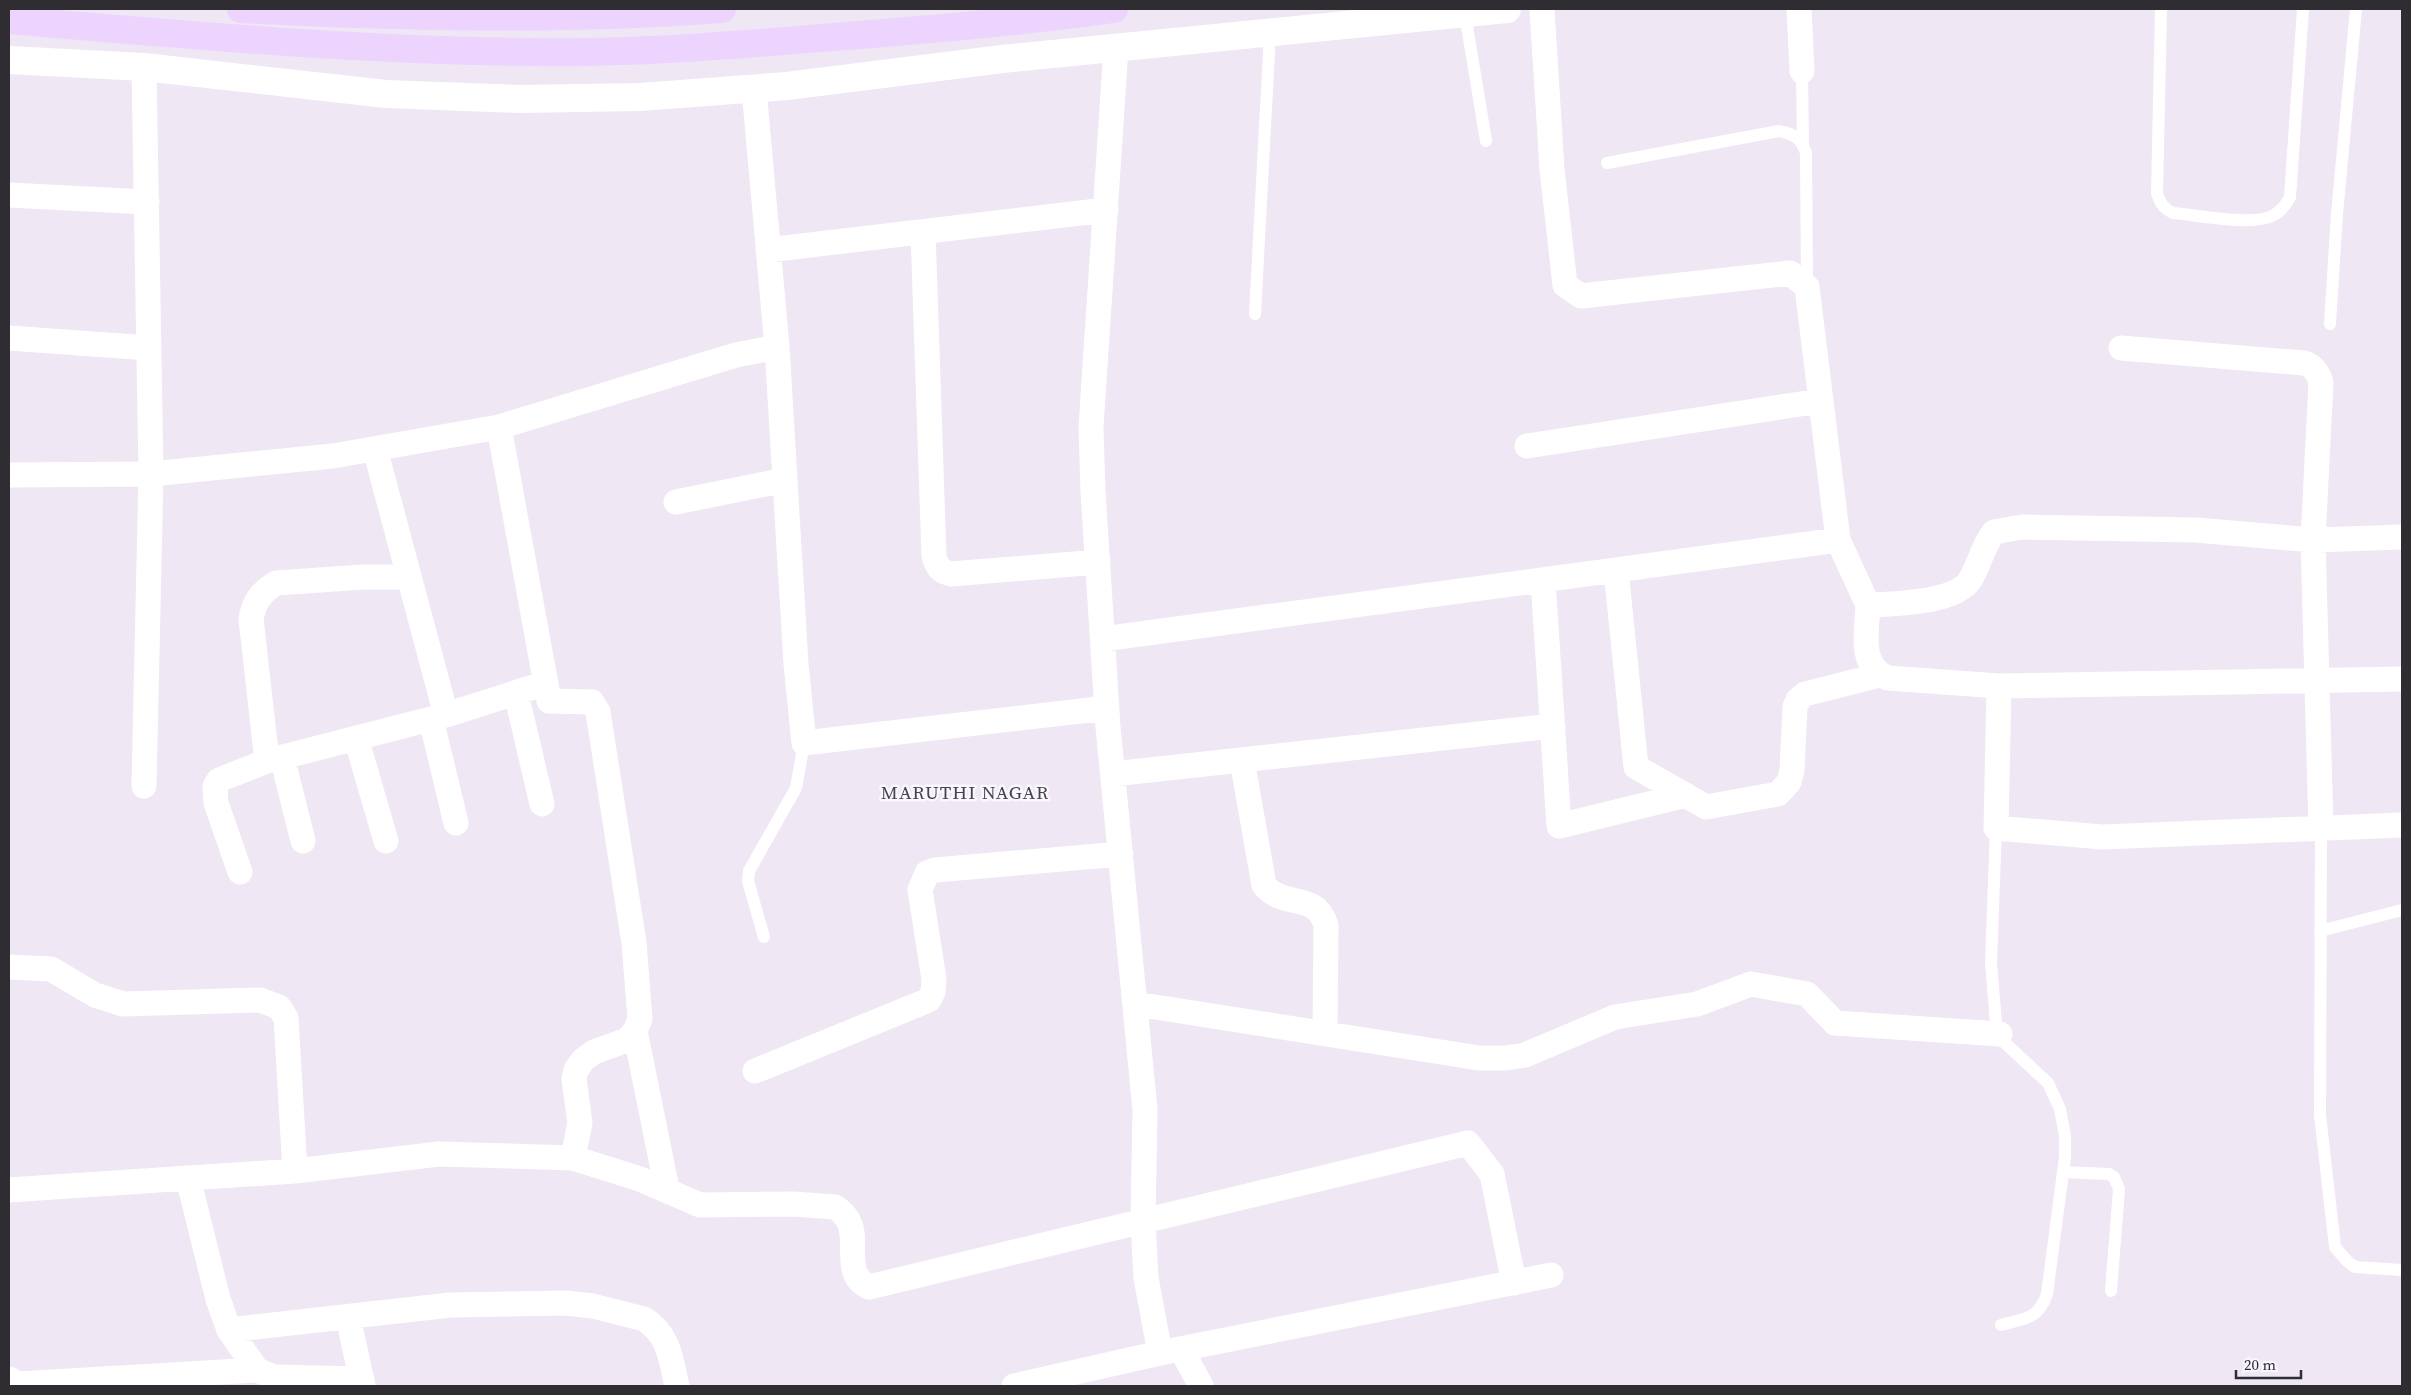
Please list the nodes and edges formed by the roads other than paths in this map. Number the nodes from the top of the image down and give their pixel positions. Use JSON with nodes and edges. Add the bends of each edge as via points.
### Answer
{"nodes":[{"id":1,"x":241,"y":9,"type":"edge"},
{"id":2,"x":722,"y":9,"type":"edge"},
{"id":3,"x":1114,"y":9,"type":"edge"},
{"id":4,"x":1507,"y":9,"type":"edge"},
{"id":5,"x":1542,"y":9,"type":"edge"},
{"id":6,"x":1799,"y":9,"type":"edge"},
{"id":7,"x":2161,"y":9,"type":"edge"},
{"id":8,"x":2303,"y":9,"type":"edge"},
{"id":9,"x":2356,"y":9,"type":"edge"},
{"id":10,"x":1465,"y":14,"type":"junction"},
{"id":11,"x":9,"y":20,"type":"edge"},
{"id":12,"x":1270,"y":33,"type":"junction"},
{"id":13,"x":1116,"y":48,"type":"junction"},
{"id":14,"x":9,"y":60,"type":"edge"},
{"id":15,"x":144,"y":67,"type":"junction"},
{"id":16,"x":1802,"y":71,"type":"joint"},
{"id":17,"x":754,"y":88,"type":"junction"},
{"id":18,"x":1486,"y":141,"type":"dead end"},
{"id":19,"x":1803,"y":144,"type":"junction"},
{"id":20,"x":1608,"y":164,"type":"dead end"},
{"id":21,"x":9,"y":196,"type":"edge"},
{"id":22,"x":147,"y":202,"type":"junction"},
{"id":23,"x":1106,"y":210,"type":"junction"},
{"id":24,"x":923,"y":232,"type":"junction"},
{"id":25,"x":768,"y":250,"type":"junction"},
{"id":26,"x":1807,"y":287,"type":"junction"},
{"id":27,"x":1254,"y":314,"type":"dead end"},
{"id":28,"x":2330,"y":324,"type":"dead end"},
{"id":29,"x":9,"y":338,"type":"edge"},
{"id":30,"x":777,"y":347,"type":"junction"},
{"id":31,"x":149,"y":348,"type":"junction"},
{"id":32,"x":2121,"y":348,"type":"dead end"},
{"id":33,"x":1820,"y":401,"type":"junction"},
{"id":34,"x":499,"y":427,"type":"junction"},
{"id":35,"x":1527,"y":446,"type":"dead end"},
{"id":36,"x":375,"y":449,"type":"junction"},
{"id":37,"x":151,"y":474,"type":"junction"},
{"id":38,"x":9,"y":475,"type":"edge"},
{"id":39,"x":785,"y":480,"type":"junction"},
{"id":40,"x":676,"y":502,"type":"dead end"},
{"id":41,"x":2402,"y":537,"type":"edge"},
{"id":42,"x":1838,"y":540,"type":"junction"},
{"id":43,"x":2314,"y":540,"type":"junction"},
{"id":44,"x":1098,"y":562,"type":"junction"},
{"id":45,"x":1616,"y":570,"type":"junction"},
{"id":46,"x":409,"y":577,"type":"junction"},
{"id":47,"x":1543,"y":580,"type":"junction"},
{"id":48,"x":1868,"y":605,"type":"junction"},
{"id":49,"x":1103,"y":639,"type":"junction"},
{"id":50,"x":1880,"y":675,"type":"junction"},
{"id":51,"x":2402,"y":679,"type":"edge"},
{"id":52,"x":2316,"y":680,"type":"junction"},
{"id":53,"x":546,"y":683,"type":"junction"},
{"id":54,"x":1999,"y":686,"type":"junction"},
{"id":55,"x":516,"y":693,"type":"junction"},
{"id":56,"x":1107,"y":708,"type":"junction"},
{"id":57,"x":439,"y":717,"type":"junction"},
{"id":58,"x":1553,"y":726,"type":"junction"},
{"id":59,"x":356,"y":738,"type":"junction"},
{"id":60,"x":804,"y":742,"type":"junction"},
{"id":61,"x":274,"y":759,"type":"junction"},
{"id":62,"x":1242,"y":760,"type":"junction"},
{"id":63,"x":1113,"y":774,"type":"junction"},
{"id":64,"x":144,"y":786,"type":"dead end"},
{"id":65,"x":1686,"y":795,"type":"junction"},
{"id":66,"x":542,"y":804,"type":"dead end"},
{"id":67,"x":456,"y":823,"type":"dead end"},
{"id":68,"x":2402,"y":825,"type":"edge"},
{"id":69,"x":1996,"y":828,"type":"junction"},
{"id":70,"x":2321,"y":829,"type":"junction"},
{"id":71,"x":303,"y":841,"type":"dead end"},
{"id":72,"x":386,"y":841,"type":"dead end"},
{"id":73,"x":1121,"y":854,"type":"junction"},
{"id":74,"x":240,"y":872,"type":"dead end"},
{"id":75,"x":2402,"y":910,"type":"edge"},
{"id":76,"x":2320,"y":931,"type":"junction"},
{"id":77,"x":764,"y":937,"type":"dead end"},
{"id":78,"x":9,"y":967,"type":"edge"},
{"id":79,"x":1136,"y":1004,"type":"junction"},
{"id":80,"x":635,"y":1031,"type":"junction"},
{"id":81,"x":1325,"y":1033,"type":"junction"},
{"id":82,"x":2000,"y":1034,"type":"junction"},
{"id":83,"x":755,"y":1071,"type":"dead end"},
{"id":84,"x":574,"y":1158,"type":"junction"},
{"id":85,"x":295,"y":1171,"type":"junction"},
{"id":86,"x":2063,"y":1172,"type":"junction"},
{"id":87,"x":188,"y":1178,"type":"junction"},
{"id":88,"x":667,"y":1189,"type":"junction"},
{"id":89,"x":9,"y":1190,"type":"edge"},
{"id":90,"x":1143,"y":1221,"type":"junction"},
{"id":91,"x":2402,"y":1270,"type":"edge"},
{"id":92,"x":1551,"y":1276,"type":"dead end"},
{"id":93,"x":1514,"y":1283,"type":"junction"},
{"id":94,"x":2111,"y":1291,"type":"dead end"},
{"id":95,"x":348,"y":1317,"type":"junction"},
{"id":96,"x":2001,"y":1325,"type":"dead end"},
{"id":97,"x":229,"y":1330,"type":"junction"},
{"id":98,"x":1170,"y":1351,"type":"junction"},
{"id":99,"x":257,"y":1370,"type":"junction"},
{"id":100,"x":9,"y":1379,"type":"edge"},
{"id":101,"x":1191,"y":1381,"type":"edge"},
{"id":102,"x":363,"y":1382,"type":"edge"},
{"id":103,"x":677,"y":1386,"type":"edge"},
{"id":104,"x":1014,"y":1386,"type":"edge"}],
"edges":[{"from":1,"to":2,"type":"highway","via":[[494,17],[633,16]]},
{"from":3,"to":11,"type":"highway","via":[[920,31],[588,52],[429,50],[254,41]]},
{"from":4,"to":10,"type":"street"},
{"from":5,"to":26,"type":"street","via":[[1552,169],[1565,286],[1581,296],[1790,273]]},
{"from":6,"to":16,"type":"street"},
{"from":7,"to":8,"type":"lane","via":[[2157,193],[2160,201],[2164,208],[2173,212],[2252,221],[2274,216],[2290,197]]},
{"from":9,"to":28,"type":"lane"},
{"from":10,"to":12,"type":"street"},
{"from":10,"to":18,"type":"lane"},
{"from":12,"to":13,"type":"street"},
{"from":12,"to":27,"type":"lane"},
{"from":13,"to":17,"type":"street"},
{"from":13,"to":23,"type":"street"},
{"from":14,"to":15,"type":"street"},
{"from":15,"to":17,"type":"street","via":[[386,94],[511,99],[640,98]]},
{"from":15,"to":22,"type":"street"},
{"from":16,"to":19,"type":"lane"},
{"from":17,"to":25,"type":"street"},
{"from":19,"to":20,"type":"lane","via":[[1796,136],[1779,131]]},
{"from":19,"to":26,"type":"lane","via":[[1806,153]]},
{"from":21,"to":22,"type":"street"},
{"from":22,"to":31,"type":"street"},
{"from":23,"to":24,"type":"street"},
{"from":23,"to":44,"type":"street","via":[[1091,427]]},
{"from":24,"to":25,"type":"street"},
{"from":24,"to":44,"type":"street","via":[[934,556],[937,566],[952,574]]},
{"from":25,"to":30,"type":"street"},
{"from":26,"to":33,"type":"street"},
{"from":29,"to":31,"type":"street"},
{"from":30,"to":34,"type":"street","via":[[736,355]]},
{"from":30,"to":39,"type":"street"},
{"from":31,"to":37,"type":"street"},
{"from":32,"to":43,"type":"street","via":[[2304,363],[2313,367],[2321,382]]},
{"from":33,"to":35,"type":"street"},
{"from":33,"to":42,"type":"street"},
{"from":34,"to":36,"type":"street"},
{"from":34,"to":53,"type":"street"},
{"from":36,"to":37,"type":"street"},
{"from":36,"to":46,"type":"street"},
{"from":37,"to":38,"type":"street"},
{"from":37,"to":64,"type":"street"},
{"from":39,"to":40,"type":"street"},
{"from":39,"to":60,"type":"street"},
{"from":41,"to":43,"type":"street"},
{"from":42,"to":45,"type":"street"},
{"from":42,"to":48,"type":"street"},
{"from":43,"to":48,"type":"street","via":[[2196,530],[2022,527],[1994,532],[1984,544],[1962,591],[1899,604]]},
{"from":43,"to":52,"type":"street"},
{"from":44,"to":49,"type":"street"},
{"from":45,"to":47,"type":"street"},
{"from":45,"to":65,"type":"street","via":[[1636,767]]},
{"from":46,"to":57,"type":"street"},
{"from":46,"to":61,"type":"street","via":[[276,583],[259,598],[250,619]]},
{"from":47,"to":49,"type":"street"},
{"from":47,"to":58,"type":"street"},
{"from":48,"to":50,"type":"street","via":[[1866,646],[1869,661]]},
{"from":49,"to":56,"type":"street"},
{"from":50,"to":54,"type":"street"},
{"from":50,"to":65,"type":"street","via":[[1805,694],[1798,700],[1794,707],[1792,770],[1789,782],[1778,794],[1706,807]]},
{"from":51,"to":52,"type":"street"},
{"from":52,"to":54,"type":"street"},
{"from":52,"to":70,"type":"street"},
{"from":53,"to":55,"type":"street"},
{"from":53,"to":80,"type":"street","via":[[549,701],[592,702],[598,712],[634,943],[640,1019]]},
{"from":54,"to":69,"type":"street"},
{"from":55,"to":57,"type":"street"},
{"from":55,"to":66,"type":"street"},
{"from":56,"to":60,"type":"street"},
{"from":56,"to":63,"type":"street"},
{"from":57,"to":59,"type":"street"},
{"from":57,"to":67,"type":"street"},
{"from":58,"to":62,"type":"street"},
{"from":58,"to":65,"type":"street","via":[[1559,826]]},
{"from":59,"to":61,"type":"street"},
{"from":59,"to":72,"type":"street"},
{"from":60,"to":77,"type":"lane","via":[[796,788],[748,871]]},
{"from":61,"to":71,"type":"street"},
{"from":61,"to":74,"type":"street","via":[[219,780],[215,786],[216,803]]},
{"from":62,"to":63,"type":"street"},
{"from":62,"to":81,"type":"street","via":[[1264,885],[1276,896],[1315,906],[1321,911],[1326,925]]},
{"from":63,"to":73,"type":"street"},
{"from":68,"to":70,"type":"street"},
{"from":69,"to":70,"type":"street","via":[[2102,837]]},
{"from":69,"to":82,"type":"lane","via":[[1991,963],[1995,1015]]},
{"from":70,"to":76,"type":"lane"},
{"from":73,"to":79,"type":"street"},
{"from":73,"to":83,"type":"street","via":[[927,873],[920,890],[934,979],[929,1000]]},
{"from":75,"to":76,"type":"lane"},
{"from":76,"to":91,"type":"lane","via":[[2320,1114],[2335,1247],[2355,1267]]},
{"from":78,"to":85,"type":"street","via":[[51,969],[95,995],[123,1004],[260,1000],[279,1007],[286,1018]]},
{"from":79,"to":81,"type":"street"},
{"from":79,"to":90,"type":"street","via":[[1145,1110]]},
{"from":80,"to":84,"type":"street","via":[[622,1044],[594,1052],[576,1070],[574,1079],[580,1123]]},
{"from":80,"to":88,"type":"street"},
{"from":81,"to":82,"type":"street","via":[[1479,1058],[1506,1058],[1525,1055],[1615,1017],[1697,1004],[1751,984],[1807,994],[1834,1023]]},
{"from":82,"to":86,"type":"lane","via":[[2004,1042],[2048,1083],[2057,1102],[2065,1136]]},
{"from":84,"to":85,"type":"street","via":[[439,1154]]},
{"from":84,"to":88,"type":"street"},
{"from":85,"to":87,"type":"street"},
{"from":86,"to":94,"type":"lane","via":[[2109,1174],[2117,1182]]},
{"from":86,"to":96,"type":"lane","via":[[2047,1294],[2042,1308],[2035,1316]]},
{"from":87,"to":89,"type":"street"},
{"from":87,"to":97,"type":"street","via":[[218,1299]]},
{"from":88,"to":90,"type":"street","via":[[700,1204],[835,1207],[850,1223],[854,1269],[864,1285],[869,1287]]},
{"from":90,"to":93,"type":"street","via":[[1468,1143],[1492,1174]]},
{"from":90,"to":98,"type":"street","via":[[1146,1278]]},
{"from":92,"to":93,"type":"street"},
{"from":93,"to":98,"type":"street"},
{"from":95,"to":97,"type":"street"},
{"from":95,"to":102,"type":"street"},
{"from":95,"to":103,"type":"street","via":[[450,1305],[593,1306],[652,1324],[665,1338]]},
{"from":97,"to":99,"type":"street"},
{"from":98,"to":101,"type":"street"},
{"from":98,"to":104,"type":"street"},
{"from":99,"to":100,"type":"street","via":[[18,1384]]},
{"from":99,"to":102,"type":"street","via":[[274,1377]]}]}
